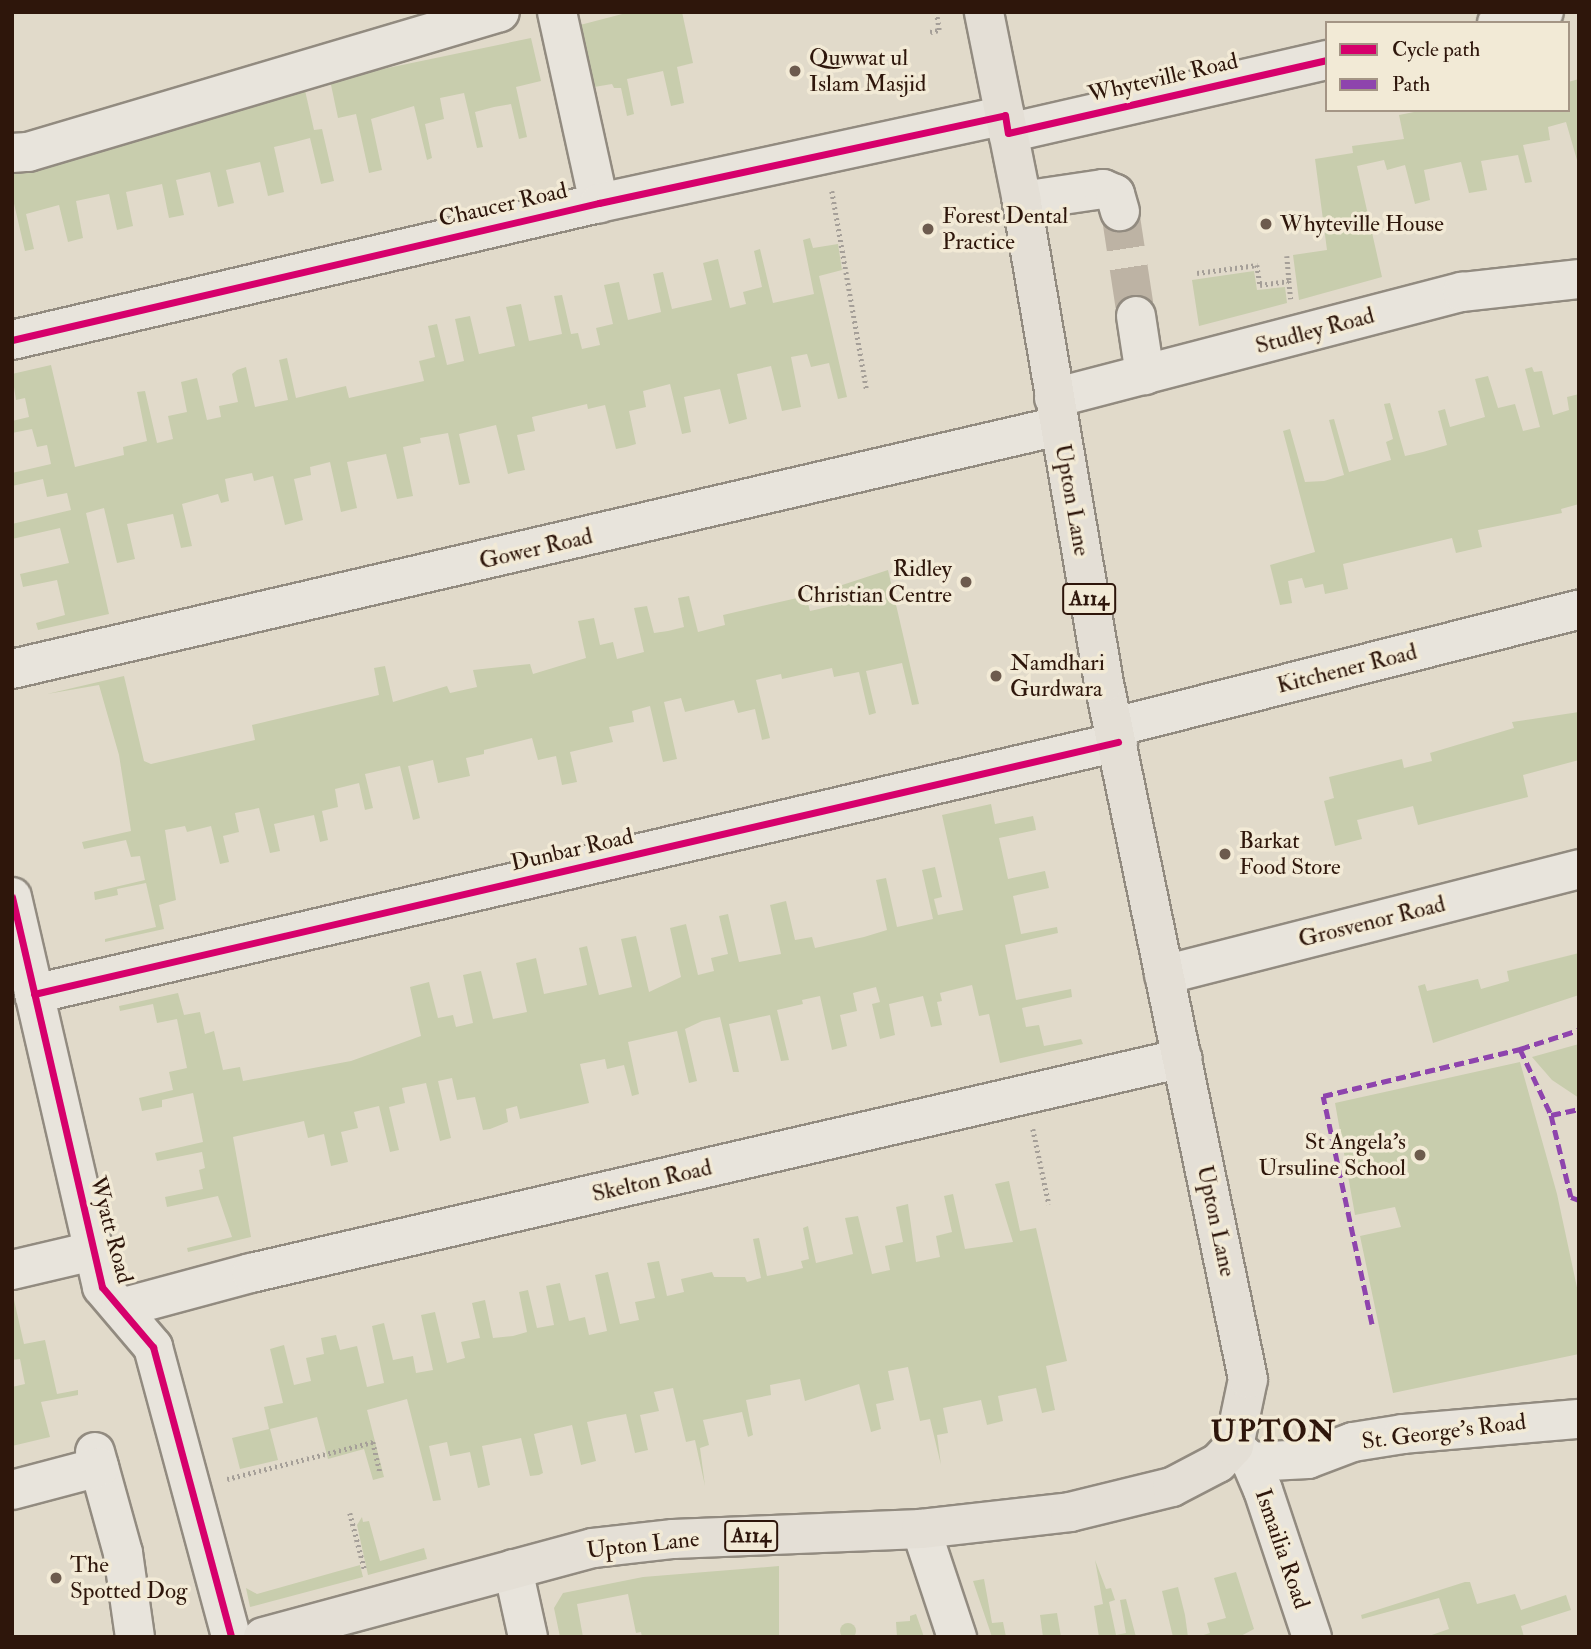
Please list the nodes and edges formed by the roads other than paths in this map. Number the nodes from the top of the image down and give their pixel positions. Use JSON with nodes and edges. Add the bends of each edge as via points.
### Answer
{"nodes":[{"id":1,"x":500,"y":12,"type":"edge"},
{"id":2,"x":557,"y":12,"type":"edge"},
{"id":3,"x":984,"y":12,"type":"edge"},
{"id":4,"x":1544,"y":12,"type":"edge"},
{"id":5,"x":1506,"y":21,"type":"edge"},
{"id":6,"x":1325,"y":61,"type":"edge"},
{"id":7,"x":1007,"y":124,"type":"junction"},
{"id":8,"x":12,"y":153,"type":"edge"},
{"id":9,"x":1022,"y":201,"type":"junction"},
{"id":10,"x":599,"y":203,"type":"junction"},
{"id":11,"x":1120,"y":211,"type":"tunnel mouth"},
{"id":12,"x":1579,"y":279,"type":"edge"},
{"id":13,"x":1136,"y":316,"type":"tunnel mouth"},
{"id":14,"x":12,"y":340,"type":"edge"},
{"id":15,"x":1145,"y":375,"type":"junction"},
{"id":16,"x":1056,"y":412,"type":"junction"},
{"id":17,"x":1579,"y":610,"type":"edge"},
{"id":18,"x":12,"y":669,"type":"edge"},
{"id":19,"x":1116,"y":735,"type":"junction"},
{"id":20,"x":1579,"y":869,"type":"edge"},
{"id":21,"x":12,"y":897,"type":"edge"},
{"id":22,"x":1164,"y":975,"type":"junction"},
{"id":23,"x":34,"y":994,"type":"junction"},
{"id":24,"x":1183,"y":1058,"type":"junction"},
{"id":25,"x":93,"y":1251,"type":"junction"},
{"id":26,"x":12,"y":1270,"type":"edge"},
{"id":27,"x":121,"y":1308,"type":"junction"},
{"id":28,"x":1579,"y":1419,"type":"edge"},
{"id":29,"x":1243,"y":1454,"type":"junction"},
{"id":30,"x":12,"y":1490,"type":"edge"},
{"id":31,"x":921,"y":1529,"type":"junction"},
{"id":32,"x":513,"y":1569,"type":"junction"},
{"id":33,"x":135,"y":1637,"type":"edge"},
{"id":34,"x":231,"y":1637,"type":"edge"},
{"id":35,"x":263,"y":1637,"type":"edge"},
{"id":36,"x":528,"y":1637,"type":"edge"},
{"id":37,"x":957,"y":1637,"type":"edge"},
{"id":38,"x":1312,"y":1637,"type":"edge"}],
"edges":[{"from":1,"to":8,"type":"street"},
{"from":2,"to":10,"type":"street","name":"Chaucer Road"},
{"from":3,"to":7,"type":"main road","name":"Upton Lane","number":"A114"},
{"from":4,"to":5,"type":"street"},
{"from":6,"to":7,"type":"street","name":"Whyteville Road"},
{"from":7,"to":9,"type":"main road","name":"Upton Lane","number":"A114"},
{"from":7,"to":10,"type":"street","name":"Chaucer Road","via":[[828,155]]},
{"from":9,"to":11,"type":"street","via":[[1103,189],[1115,194]]},
{"from":9,"to":16,"type":"main road","name":"Upton Lane","number":"A114"},
{"from":10,"to":14,"type":"street","name":"Chaucer Road"},
{"from":12,"to":15,"type":"street","name":"Studley Road","via":[[1462,292]]},
{"from":13,"to":15,"type":"street"},
{"from":15,"to":16,"type":"street","name":"Studley Road"},
{"from":16,"to":18,"type":"street","name":"Gower Road"},
{"from":16,"to":19,"type":"main road","name":"Upton Lane","number":"A114"},
{"from":17,"to":19,"type":"street","name":"Kitchener Road"},
{"from":19,"to":22,"type":"main road","name":"Upton Lane","number":"A114"},
{"from":19,"to":23,"type":"street","name":"Dunbar Road"},
{"from":20,"to":22,"type":"street","name":"Grosvenor Road"},
{"from":21,"to":23,"type":"street","name":"Wyatt Road"},
{"from":22,"to":24,"type":"main road","name":"Upton Lane","number":"A114"},
{"from":23,"to":25,"type":"street","name":"Wyatt Road"},
{"from":24,"to":27,"type":"street","name":"Skelton Road","via":[[251,1273]]},
{"from":24,"to":29,"type":"main road","name":"Upton Lane","number":"A114","via":[[1248,1379]]},
{"from":25,"to":26,"type":"street"},
{"from":25,"to":27,"type":"street","name":"Wyatt Road","via":[[102,1287]]},
{"from":27,"to":34,"type":"street","name":"Wyatt Road","via":[[153,1347]]},
{"from":28,"to":29,"type":"street","name":"St. George's Road","via":[[1403,1434],[1353,1442],[1308,1459]]},
{"from":29,"to":31,"type":"main road","name":"Upton Lane","number":"A114","via":[[1198,1476],[1112,1504]]},
{"from":29,"to":38,"type":"street","name":"Ismailia Road"},
{"from":30,"to":33,"type":"street","via":[[97,1460],[123,1553]]},
{"from":31,"to":32,"type":"main road","name":"Upton Lane","number":"A114","via":[[673,1539],[593,1548]]},
{"from":31,"to":37,"type":"street"},
{"from":32,"to":35,"type":"main road","name":"Upton Lane","number":"A114"},
{"from":32,"to":36,"type":"street"}]}
